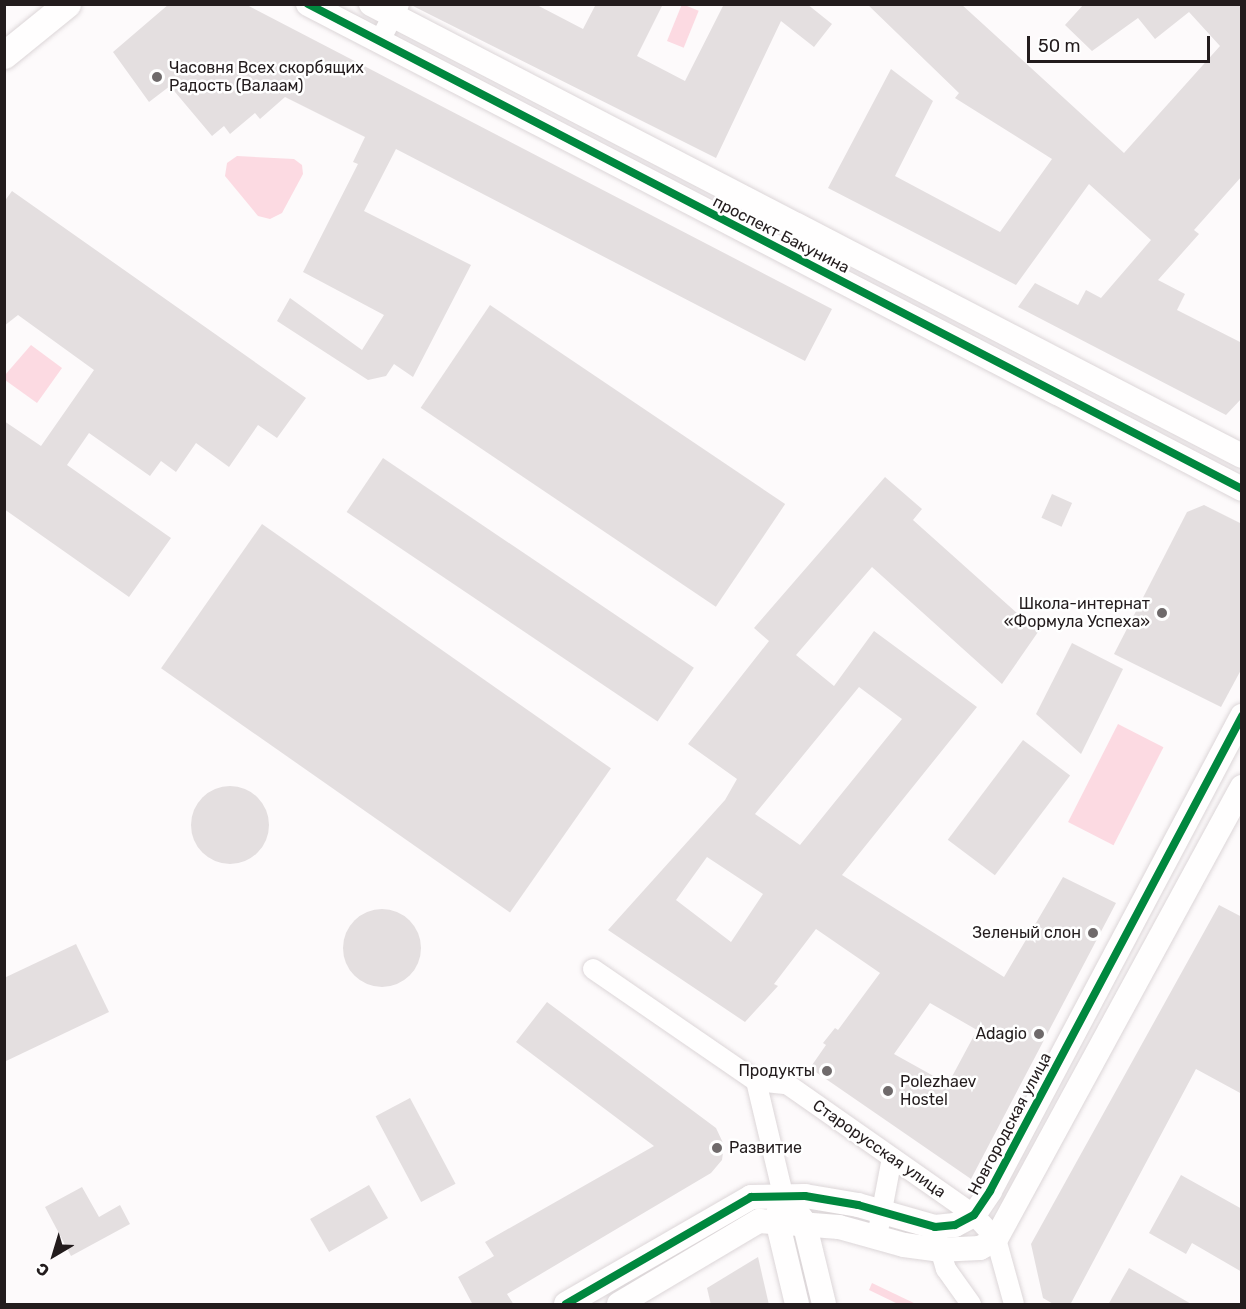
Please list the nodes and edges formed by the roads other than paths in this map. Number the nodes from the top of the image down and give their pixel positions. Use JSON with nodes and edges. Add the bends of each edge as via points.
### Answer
{"nodes":[{"id":1,"x":67,"y":4,"type":"edge"},
{"id":2,"x":308,"y":4,"type":"edge"},
{"id":3,"x":371,"y":4,"type":"edge"},
{"id":4,"x":396,"y":10,"type":"edge"},
{"id":5,"x":380,"y":42,"type":"junction"},
{"id":6,"x":4,"y":55,"type":"edge"},
{"id":7,"x":1242,"y":456,"type":"edge"},
{"id":8,"x":1242,"y":489,"type":"edge"},
{"id":9,"x":1242,"y":716,"type":"edge"},
{"id":10,"x":1242,"y":787,"type":"edge"},
{"id":11,"x":593,"y":969,"type":"dead end"},
{"id":12,"x":756,"y":1081,"type":"junction"},
{"id":13,"x":892,"y":1158,"type":"junction"},
{"id":14,"x":783,"y":1194,"type":"junction"},
{"id":15,"x":882,"y":1213,"type":"junction"},
{"id":16,"x":974,"y":1215,"type":"junction"},
{"id":17,"x":777,"y":1220,"type":"junction"},
{"id":18,"x":804,"y":1222,"type":"junction"},
{"id":19,"x":876,"y":1237,"type":"junction"},
{"id":20,"x":937,"y":1238,"type":"junction"},
{"id":21,"x":996,"y":1239,"type":"junction"},
{"id":22,"x":566,"y":1305,"type":"edge"},
{"id":23,"x":619,"y":1305,"type":"edge"},
{"id":24,"x":797,"y":1305,"type":"edge"},
{"id":25,"x":824,"y":1305,"type":"edge"},
{"id":26,"x":971,"y":1305,"type":"edge"},
{"id":27,"x":1014,"y":1305,"type":"edge"}],
"edges":[{"from":1,"to":6,"type":"main road"},
{"from":2,"to":5,"type":"street","name":"проспект Бакунина"},
{"from":3,"to":4,"type":"street","name":"проспект Бакунина"},
{"from":4,"to":5,"type":"street"},
{"from":4,"to":7,"type":"street","name":"проспект Бакунина"},
{"from":5,"to":8,"type":"street","name":"проспект Бакунина"},
{"from":9,"to":16,"type":"street","name":"Новгородская улица"},
{"from":10,"to":21,"type":"street"},
{"from":11,"to":12,"type":"street","name":"Старорусская улица"},
{"from":12,"to":13,"type":"street","name":"Старорусская улица","via":[[787,1084]]},
{"from":12,"to":14,"type":"street"},
{"from":13,"to":15,"type":"street"},
{"from":13,"to":16,"type":"street","name":"Старорусская улица"},
{"from":14,"to":15,"type":"street","name":"Новгородская улица","via":[[858,1205]]},
{"from":14,"to":17,"type":"street"},
{"from":14,"to":18,"type":"street"},
{"from":14,"to":22,"type":"street","name":"Новгородская улица","via":[[751,1197],[730,1207]]},
{"from":15,"to":19,"type":"street"},
{"from":15,"to":20,"type":"street","name":"Новгородская улица"},
{"from":16,"to":20,"type":"street","name":"Новгородская улица"},
{"from":16,"to":21,"type":"street","name":"Старорусская улица"},
{"from":17,"to":18,"type":"street","name":"Новгородская улица"},
{"from":17,"to":23,"type":"street","name":"Новгородская улица","via":[[759,1221]]},
{"from":17,"to":24,"type":"street"},
{"from":18,"to":19,"type":"street","name":"Новгородская улица"},
{"from":18,"to":25,"type":"street"},
{"from":19,"to":20,"type":"street","name":"Новгородская улица"},
{"from":20,"to":21,"type":"street","name":"Новгородская улица","via":[[980,1248]]},
{"from":20,"to":26,"type":"street","via":[[954,1284]]},
{"from":21,"to":27,"type":"street","name":"Старорусская улица"}]}
